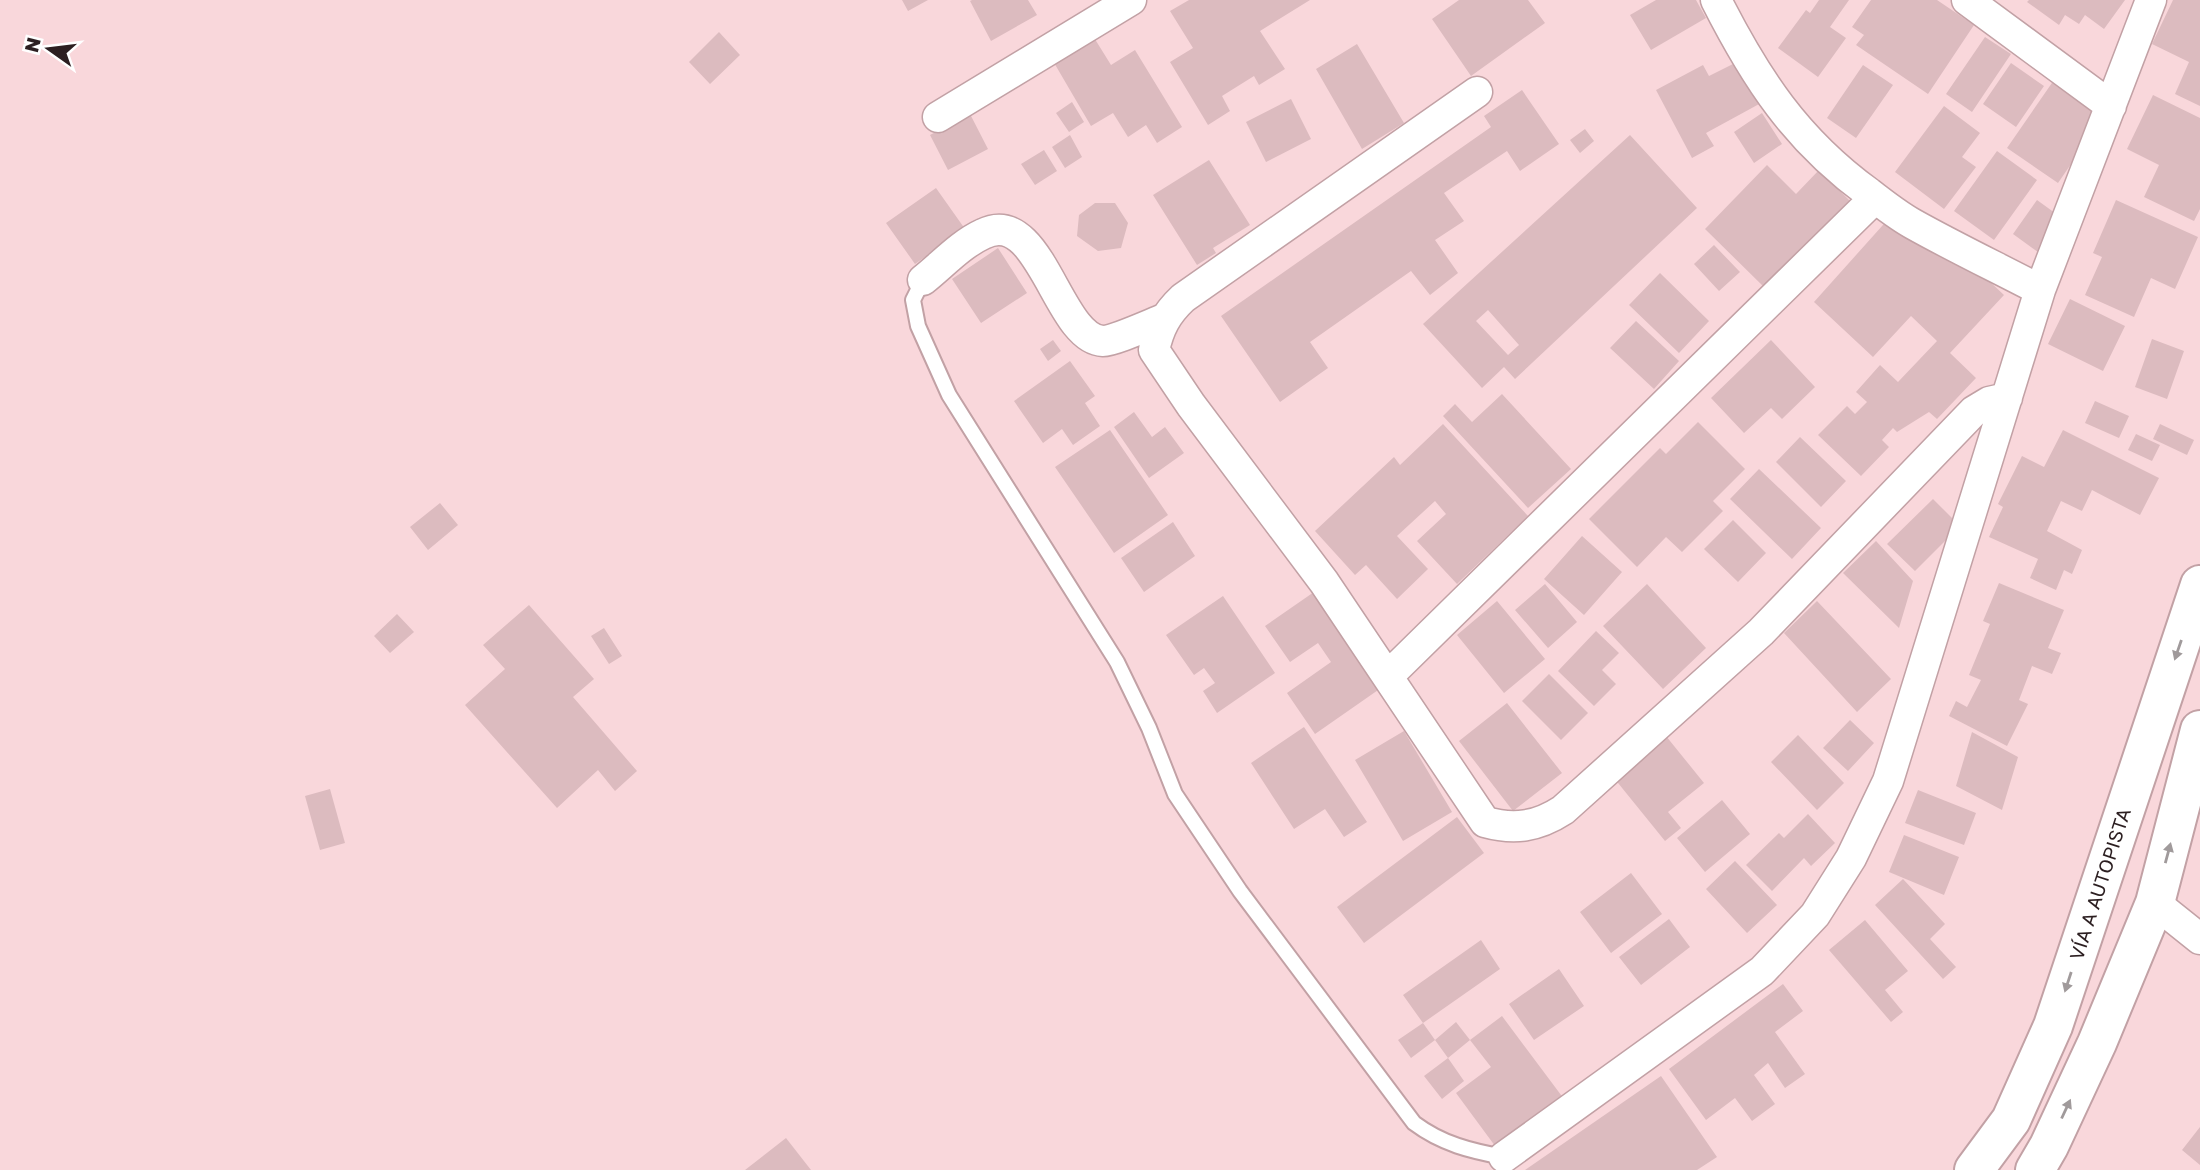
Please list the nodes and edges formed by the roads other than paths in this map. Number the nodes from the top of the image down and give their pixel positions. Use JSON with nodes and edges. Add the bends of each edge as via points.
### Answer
{"nodes":[{"id":1,"x":1131,"y":0,"type":"edge"},
{"id":2,"x":1716,"y":0,"type":"edge"},
{"id":3,"x":1967,"y":0,"type":"edge"},
{"id":4,"x":2151,"y":0,"type":"edge"},
{"id":5,"x":1477,"y":92,"type":"dead end"},
{"id":6,"x":2111,"y":106,"type":"junction"},
{"id":7,"x":938,"y":117,"type":"dead end"},
{"id":8,"x":1875,"y":198,"type":"junction"},
{"id":9,"x":923,"y":280,"type":"joint"},
{"id":10,"x":2040,"y":290,"type":"junction"},
{"id":11,"x":1164,"y":319,"type":"junction"},
{"id":12,"x":2007,"y":398,"type":"junction"},
{"id":13,"x":2200,"y":585,"type":"edge"},
{"id":14,"x":1388,"y":676,"type":"junction"},
{"id":15,"x":2200,"y":730,"type":"edge"},
{"id":16,"x":2155,"y":902,"type":"junction"},
{"id":17,"x":2200,"y":939,"type":"edge"},
{"id":18,"x":1504,"y":1157,"type":"joint"},
{"id":19,"x":1974,"y":1170,"type":"edge"},
{"id":20,"x":2035,"y":1170,"type":"edge"}],
"edges":[{"from":1,"to":7,"type":"street"},
{"from":2,"to":8,"type":"street","via":[[1736,42],[1781,110],[1808,142]]},
{"from":3,"to":6,"type":"street"},
{"from":4,"to":6,"type":"street"},
{"from":5,"to":11,"type":"street","via":[[1182,298]]},
{"from":6,"to":10,"type":"street"},
{"from":8,"to":10,"type":"street","via":[[1911,223]]},
{"from":8,"to":14,"type":"street"},
{"from":9,"to":11,"type":"street","via":[[984,233],[1005,231],[1024,242],[1077,327],[1090,338],[1106,341]]},
{"from":9,"to":18,"type":"lane","via":[[913,300],[918,326],[949,395],[1117,662],[1175,794],[1240,891],[1415,1123],[1449,1144]]},
{"from":10,"to":12,"type":"street"},
{"from":11,"to":14,"type":"street","via":[[1154,351],[1162,365]]},
{"from":12,"to":14,"type":"street","via":[[1974,411],[1761,632],[1549,820],[1516,828],[1485,822]]},
{"from":12,"to":18,"type":"street","via":[[1888,781],[1852,858],[1815,915],[1762,971]]},
{"from":13,"to":19,"type":"highway","name":"VÍA A AUTOPISTA","one_way":true,"via":[[2053,1026],[2011,1120]]},
{"from":16,"to":15,"type":"highway","one_way":true},
{"from":16,"to":17,"type":"street"},
{"from":20,"to":16,"type":"highway","one_way":true,"via":[[2096,1043]]}]}
